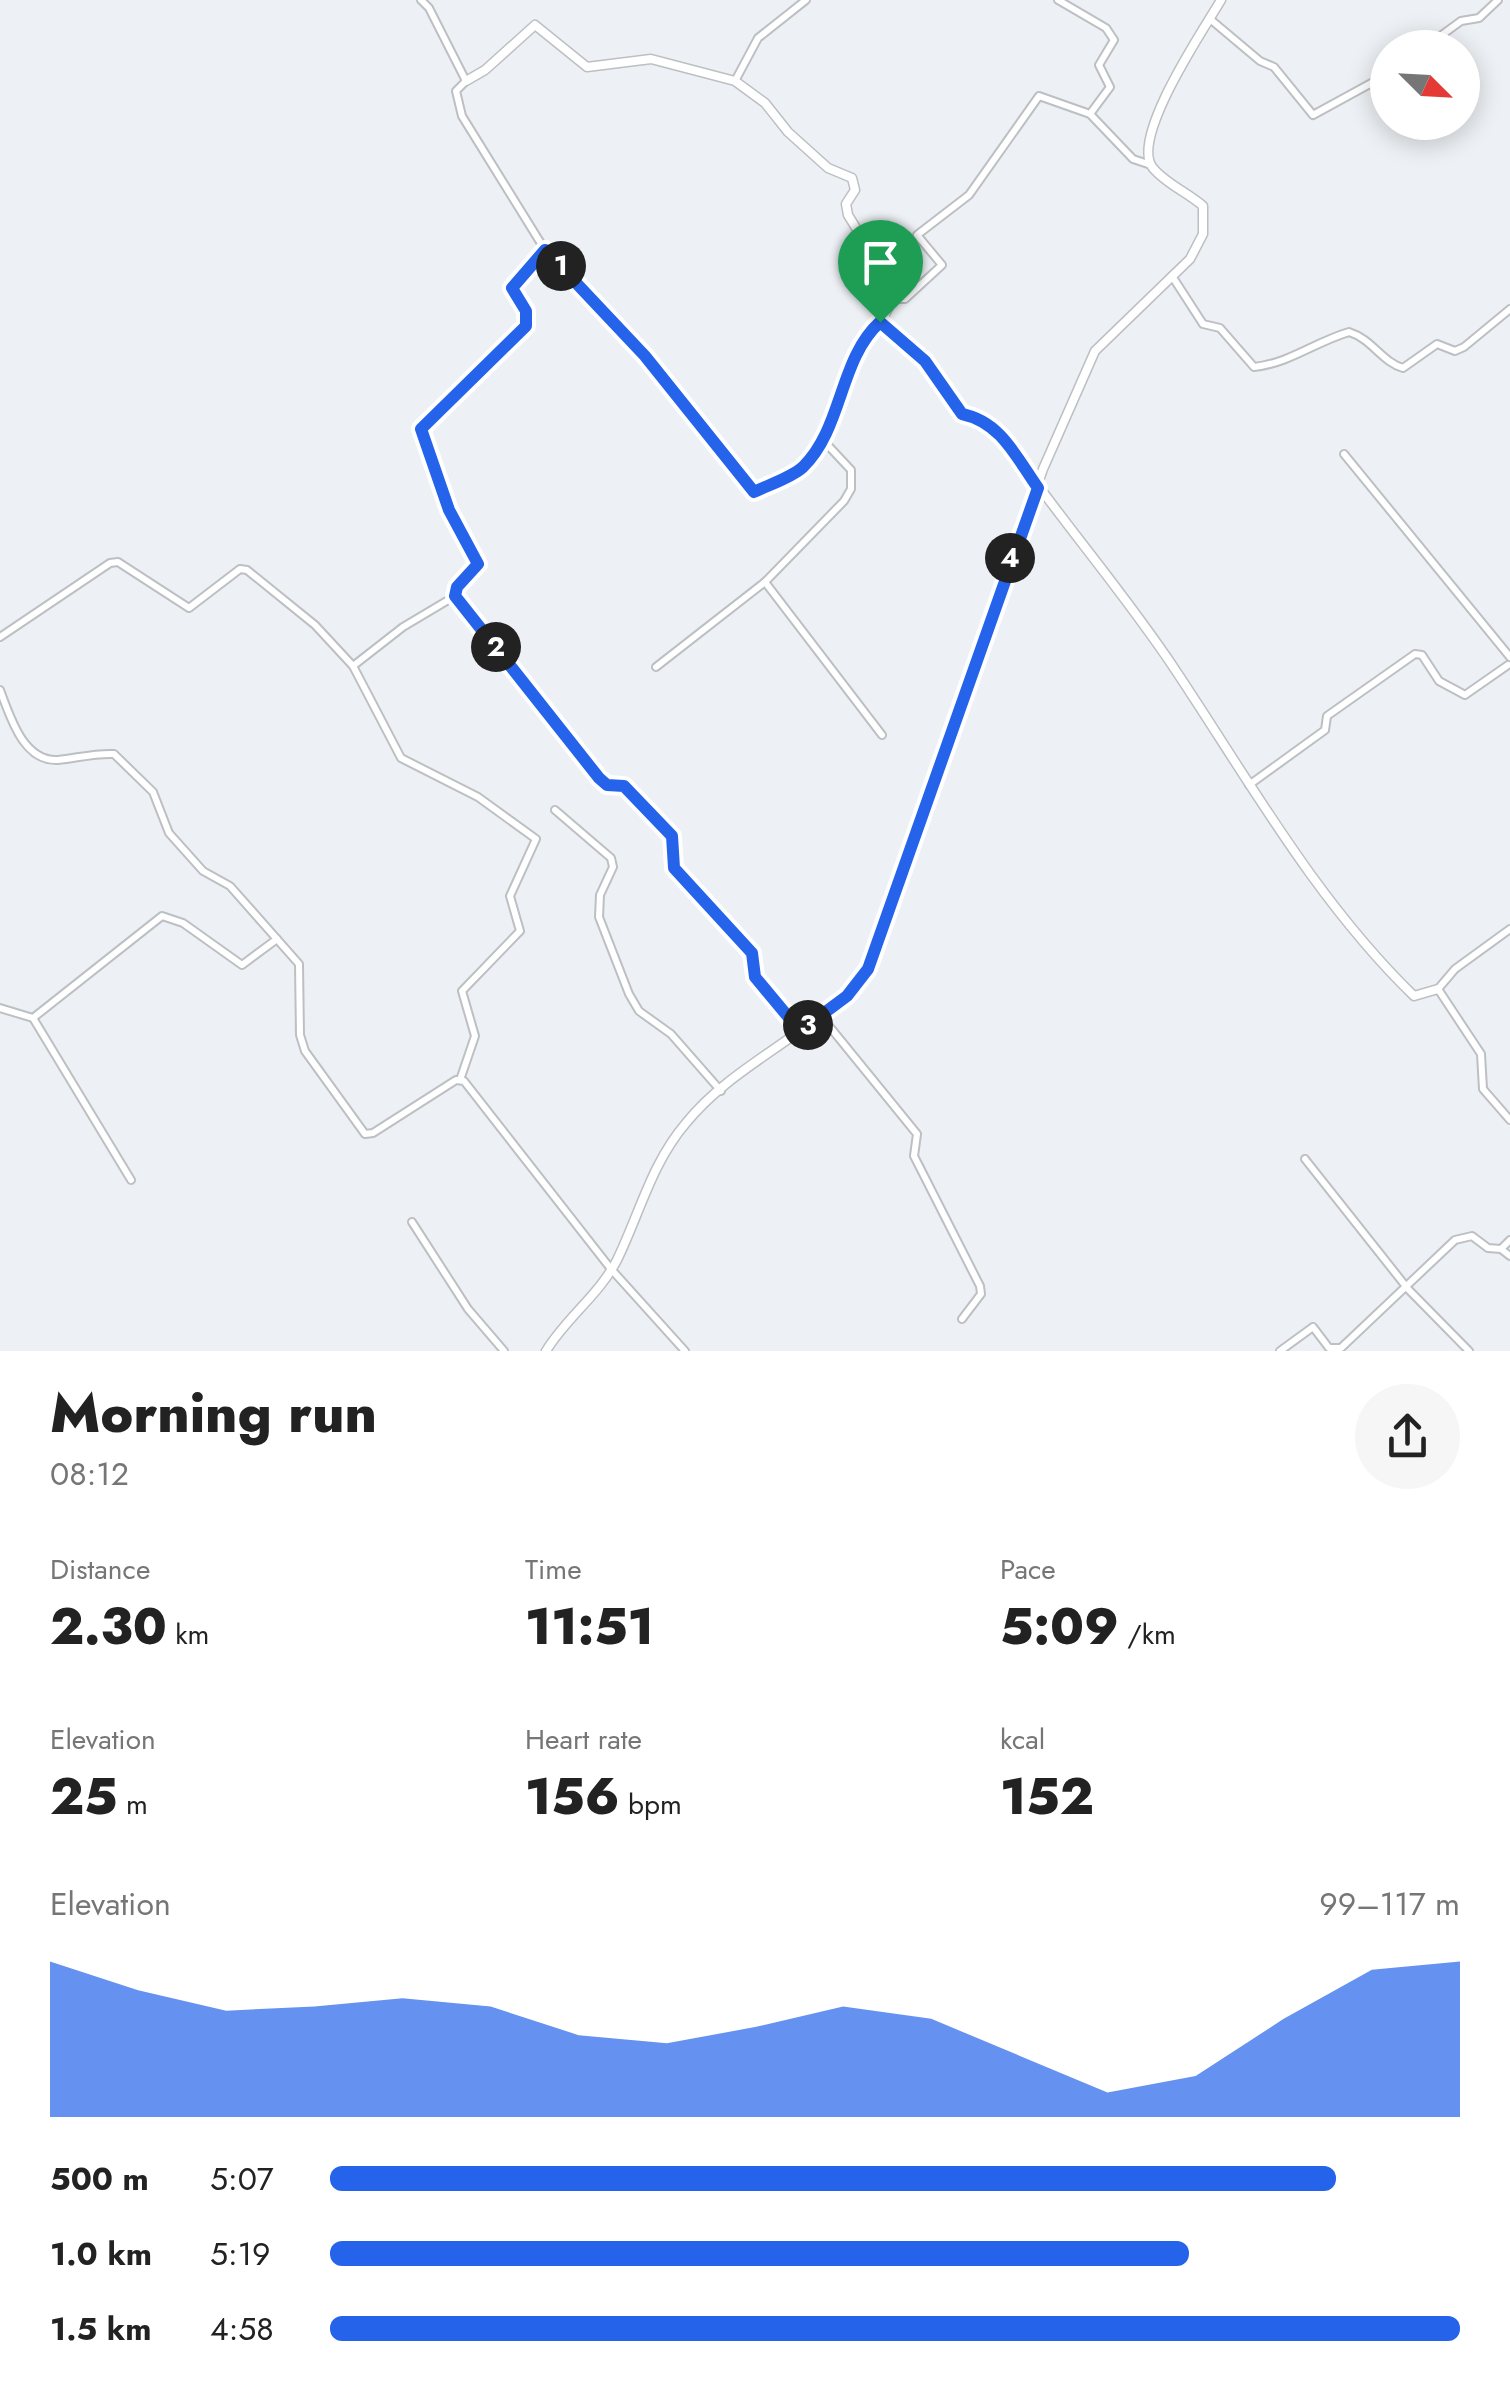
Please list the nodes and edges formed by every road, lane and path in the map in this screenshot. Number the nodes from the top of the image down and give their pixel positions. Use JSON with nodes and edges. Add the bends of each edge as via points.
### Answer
{"nodes":[{"id":1,"x":420,"y":0,"type":"edge"},
{"id":2,"x":806,"y":0,"type":"edge"},
{"id":3,"x":1058,"y":0,"type":"edge"},
{"id":4,"x":1221,"y":0,"type":"edge"},
{"id":5,"x":1498,"y":0,"type":"edge"},
{"id":6,"x":1210,"y":19,"type":"junction"},
{"id":7,"x":1449,"y":30,"type":"edge"},
{"id":8,"x":736,"y":80,"type":"junction"},
{"id":9,"x":466,"y":81,"type":"junction"},
{"id":10,"x":1370,"y":84,"type":"edge"},
{"id":11,"x":1090,"y":114,"type":"junction"},
{"id":12,"x":1151,"y":165,"type":"junction"},
{"id":13,"x":545,"y":250,"type":"junction"},
{"id":14,"x":1172,"y":276,"type":"junction"},
{"id":15,"x":896,"y":299,"type":"junction"},
{"id":16,"x":1510,"y":309,"type":"edge"},
{"id":17,"x":880,"y":322,"type":"junction"},
{"id":18,"x":822,"y":439,"type":"junction"},
{"id":19,"x":1344,"y":454,"type":"dead end"},
{"id":20,"x":1038,"y":488,"type":"junction"},
{"id":21,"x":766,"y":582,"type":"junction"},
{"id":22,"x":455,"y":596,"type":"junction"},
{"id":23,"x":0,"y":638,"type":"edge"},
{"id":24,"x":1510,"y":663,"type":"edge"},
{"id":25,"x":353,"y":666,"type":"junction"},
{"id":26,"x":656,"y":668,"type":"dead end"},
{"id":27,"x":0,"y":690,"type":"edge"},
{"id":28,"x":882,"y":735,"type":"dead end"},
{"id":29,"x":1249,"y":785,"type":"junction"},
{"id":30,"x":555,"y":810,"type":"dead end"},
{"id":31,"x":1510,"y":929,"type":"edge"},
{"id":32,"x":277,"y":939,"type":"junction"},
{"id":33,"x":1438,"y":988,"type":"junction"},
{"id":34,"x":0,"y":1008,"type":"edge"},
{"id":35,"x":820,"y":1016,"type":"junction"},
{"id":36,"x":33,"y":1018,"type":"junction"},
{"id":37,"x":800,"y":1031,"type":"junction"},
{"id":38,"x":460,"y":1080,"type":"junction"},
{"id":39,"x":721,"y":1091,"type":"junction"},
{"id":40,"x":1510,"y":1120,"type":"edge"},
{"id":41,"x":1305,"y":1159,"type":"dead end"},
{"id":42,"x":130,"y":1180,"type":"dead end"},
{"id":43,"x":412,"y":1222,"type":"dead end"},
{"id":44,"x":1510,"y":1240,"type":"edge"},
{"id":45,"x":1501,"y":1249,"type":"junction"},
{"id":46,"x":1510,"y":1256,"type":"edge"},
{"id":47,"x":611,"y":1270,"type":"junction"},
{"id":48,"x":1408,"y":1289,"type":"junction"},
{"id":49,"x":962,"y":1319,"type":"dead end"},
{"id":50,"x":504,"y":1351,"type":"edge"},
{"id":51,"x":546,"y":1351,"type":"edge"},
{"id":52,"x":685,"y":1351,"type":"edge"},
{"id":53,"x":1280,"y":1351,"type":"edge"},
{"id":54,"x":1469,"y":1351,"type":"edge"}],
"edges":[{"from":1,"to":9,"type":"street"},
{"from":2,"to":8,"type":"street","via":[[758,38]]},
{"from":3,"to":11,"type":"street","via":[[1106,28],[1114,40],[1099,65],[1110,87]]},
{"from":4,"to":6,"type":"street"},
{"from":5,"to":7,"type":"street","via":[[1480,18]]},
{"from":6,"to":10,"type":"street","via":[[1274,67],[1313,115]]},
{"from":6,"to":12,"type":"street","via":[[1152,130]]},
{"from":8,"to":9,"type":"street","via":[[651,60],[587,67],[535,26]]},
{"from":8,"to":15,"type":"street","via":[[828,168],[852,178],[848,214]]},
{"from":9,"to":13,"type":"street","via":[[456,91],[462,116]]},
{"from":11,"to":12,"type":"street","via":[[1133,159]]},
{"from":11,"to":15,"type":"street","via":[[1039,96],[969,195],[917,235],[942,266]]},
{"from":12,"to":14,"type":"street","via":[[1203,206],[1204,234]]},
{"from":13,"to":18,"type":"street","via":[[645,356],[754,492],[802,468]]},
{"from":13,"to":22,"type":"street","via":[[512,288],[526,311],[526,326],[421,429],[449,510],[478,564]]},
{"from":14,"to":16,"type":"street","via":[[1203,324],[1220,328],[1254,366],[1281,364],[1350,332],[1403,368],[1437,344],[1464,347]]},
{"from":14,"to":20,"type":"street","via":[[1095,351]]},
{"from":15,"to":17,"type":"street"},
{"from":17,"to":18,"type":"street","via":[[865,335]]},
{"from":17,"to":20,"type":"street","via":[[925,361],[962,414],[1000,432]]},
{"from":18,"to":21,"type":"street","via":[[851,470],[851,489]]},
{"from":19,"to":24,"type":"street"},
{"from":20,"to":29,"type":"street","via":[[1174,667]]},
{"from":20,"to":35,"type":"street","via":[[868,969]]},
{"from":21,"to":26,"type":"street"},
{"from":21,"to":28,"type":"street"},
{"from":22,"to":25,"type":"street"},
{"from":22,"to":37,"type":"street","via":[[599,778],[624,786],[672,836],[674,868],[752,953],[755,977]]},
{"from":23,"to":25,"type":"street","via":[[110,563],[188,608],[240,569],[315,626]]},
{"from":24,"to":29,"type":"street","via":[[1465,695],[1439,681],[1415,654],[1327,716],[1325,730]]},
{"from":25,"to":38,"type":"street","via":[[401,758],[478,797],[536,839],[510,896],[520,931],[462,991],[475,1036]]},
{"from":27,"to":32,"type":"street","via":[[18,735],[33,751],[52,760],[114,754],[129,766],[153,792],[170,833]]},
{"from":29,"to":33,"type":"street","via":[[1382,964],[1414,996]]},
{"from":30,"to":39,"type":"street","via":[[611,858],[599,917],[629,994]]},
{"from":31,"to":33,"type":"street"},
{"from":32,"to":36,"type":"street","via":[[242,964],[183,922],[162,916]]},
{"from":32,"to":38,"type":"street","via":[[300,964],[306,1051],[365,1134]]},
{"from":33,"to":40,"type":"street","via":[[1481,1054],[1483,1089]]},
{"from":34,"to":36,"type":"street"},
{"from":35,"to":37,"type":"street"},
{"from":35,"to":49,"type":"street","via":[[917,1134],[914,1156],[980,1286]]},
{"from":36,"to":42,"type":"street"},
{"from":37,"to":39,"type":"street"},
{"from":38,"to":47,"type":"street"},
{"from":39,"to":47,"type":"street","via":[[686,1121],[650,1176]]},
{"from":41,"to":48,"type":"street"},
{"from":43,"to":50,"type":"street"},
{"from":44,"to":45,"type":"street"},
{"from":45,"to":46,"type":"street"},
{"from":45,"to":48,"type":"street","via":[[1472,1236],[1455,1240]]},
{"from":47,"to":51,"type":"street"},
{"from":47,"to":52,"type":"street"},
{"from":48,"to":53,"type":"street","via":[[1342,1348],[1329,1348],[1313,1327]]},
{"from":48,"to":54,"type":"street"}]}
